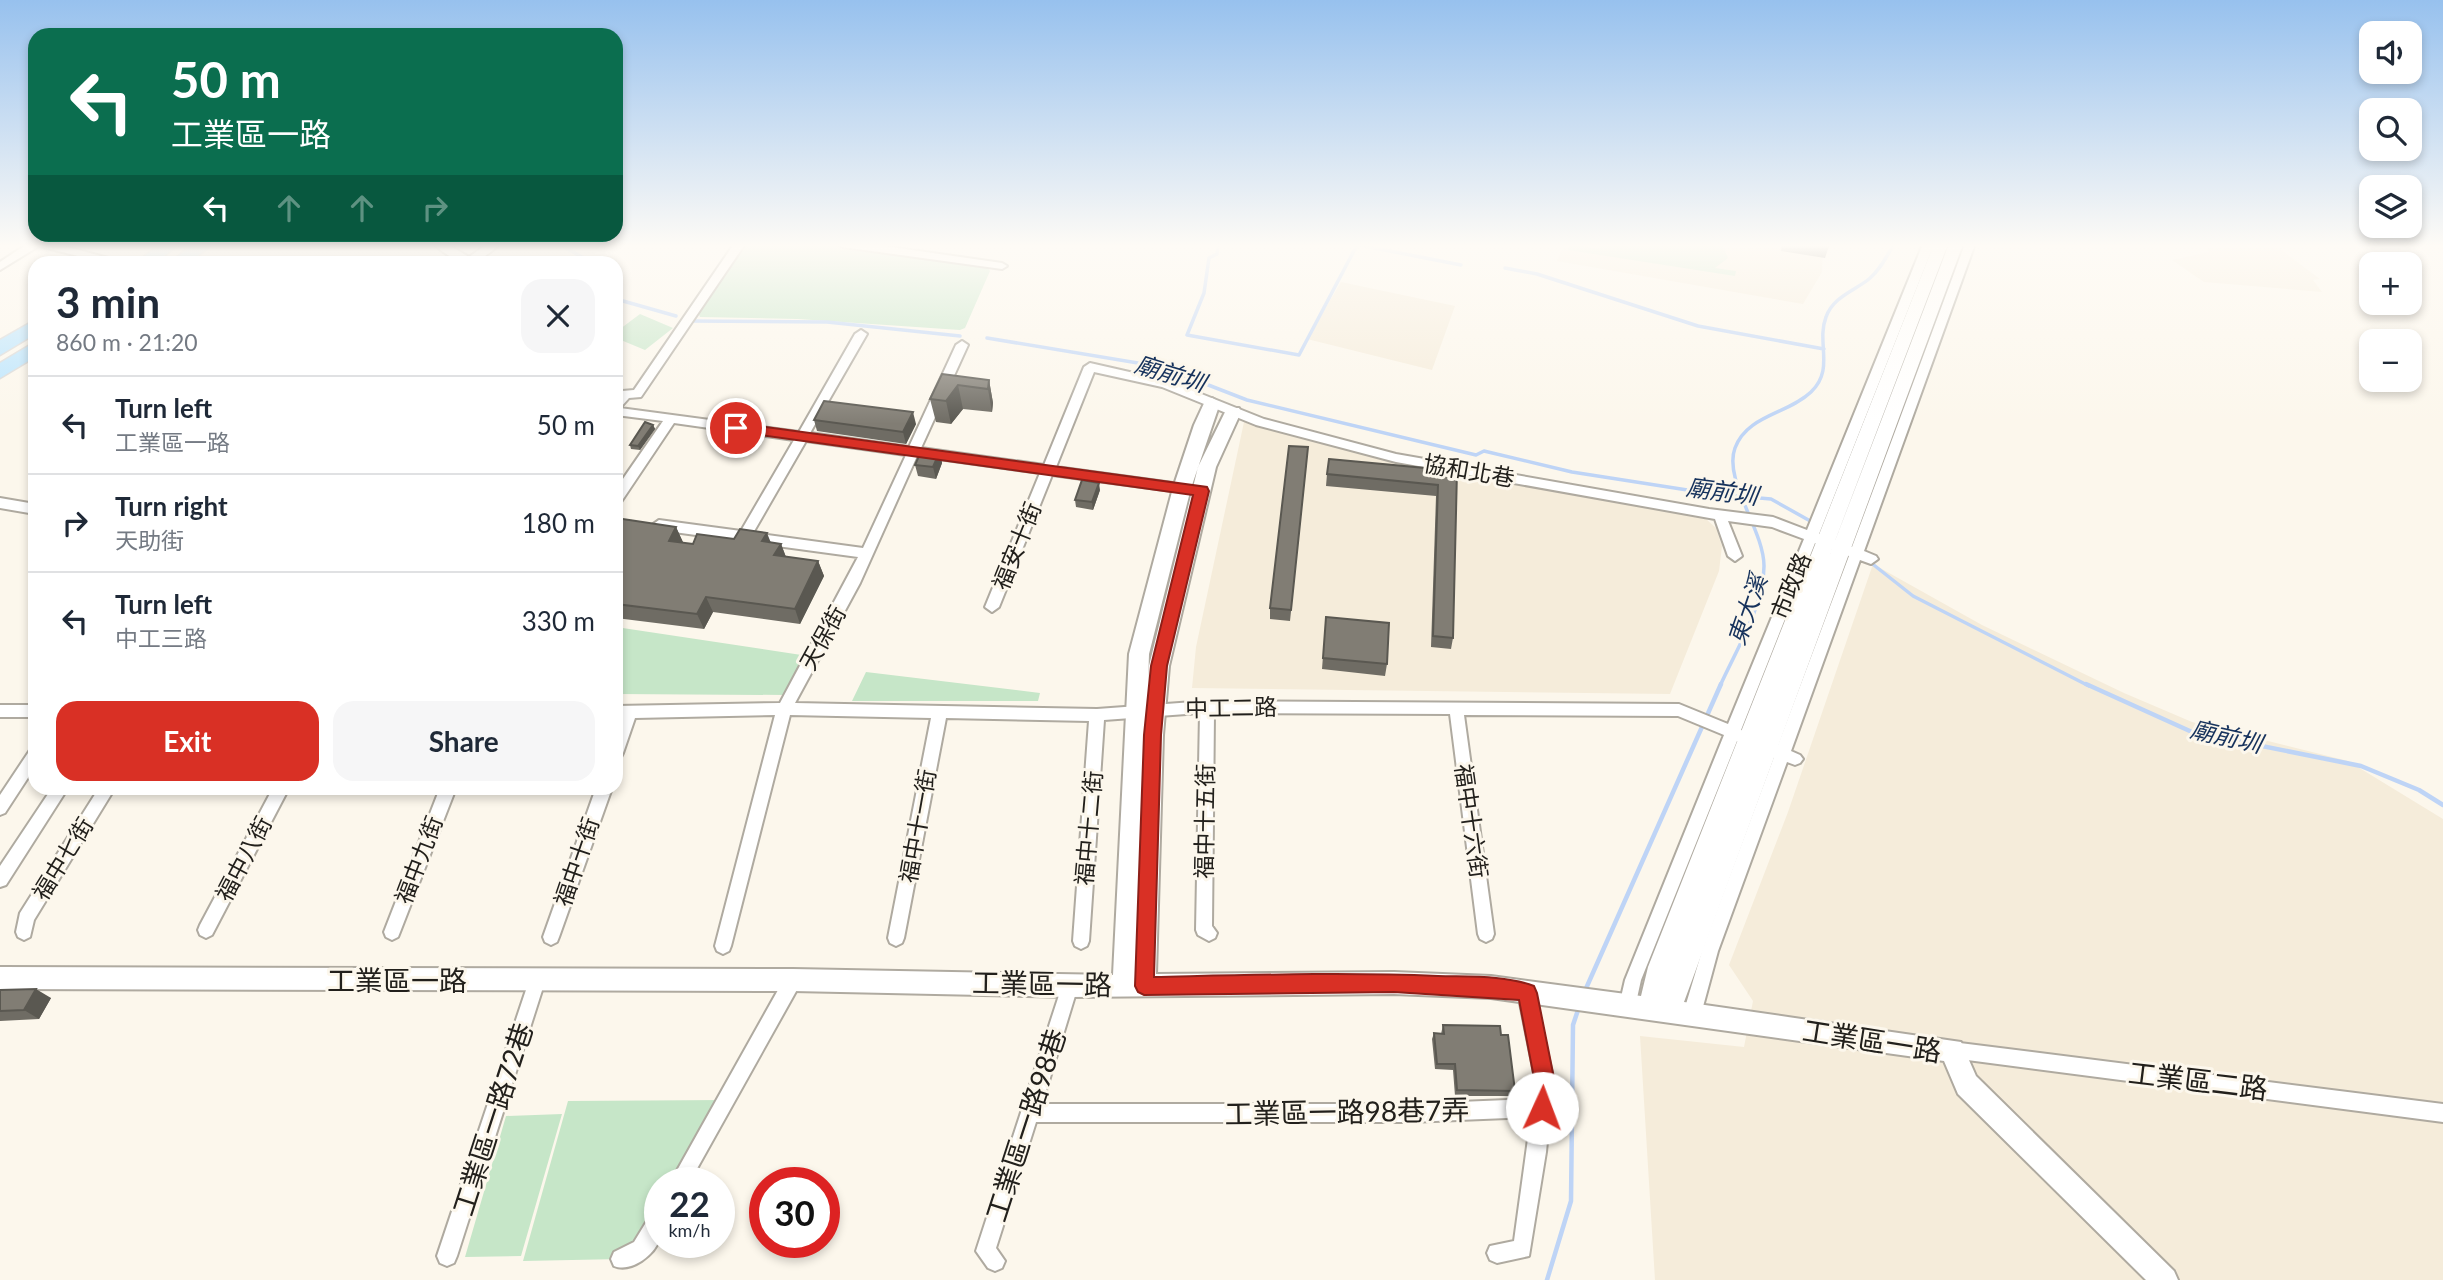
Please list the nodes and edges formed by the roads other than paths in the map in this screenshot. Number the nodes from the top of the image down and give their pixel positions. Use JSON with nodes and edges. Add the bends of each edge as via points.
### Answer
{"nodes":[{"id":1,"x":699,"y":304,"type":"edge"},
{"id":2,"x":1910,"y":304,"type":"edge"},
{"id":3,"x":1920,"y":304,"type":"edge"},
{"id":4,"x":1932,"y":304,"type":"edge"},
{"id":5,"x":1943,"y":304,"type":"edge"},
{"id":6,"x":28,"y":331,"type":"edge"},
{"id":7,"x":861,"y":334,"type":"dead end"},
{"id":8,"x":28,"y":342,"type":"edge"},
{"id":9,"x":962,"y":345,"type":"dead end"},
{"id":10,"x":0,"y":349,"type":"edge"},
{"id":11,"x":28,"y":353,"type":"edge"},
{"id":12,"x":0,"y":361,"type":"edge"},
{"id":13,"x":28,"y":366,"type":"edge"},
{"id":14,"x":1090,"y":368,"type":"joint"},
{"id":15,"x":0,"y":372,"type":"edge"},
{"id":16,"x":0,"y":384,"type":"edge"},
{"id":17,"x":637,"y":394,"type":"junction"},
{"id":18,"x":623,"y":397,"type":"edge"},
{"id":19,"x":1212,"y":403,"type":"junction"},
{"id":20,"x":623,"y":411,"type":"edge"},
{"id":21,"x":632,"y":412,"type":"junction"},
{"id":22,"x":1233,"y":412,"type":"junction"},
{"id":23,"x":671,"y":419,"type":"junction"},
{"id":24,"x":800,"y":436,"type":"junction"},
{"id":25,"x":914,"y":450,"type":"junction"},
{"id":26,"x":1048,"y":469,"type":"junction"},
{"id":27,"x":623,"y":489,"type":"edge"},
{"id":28,"x":1192,"y":489,"type":"junction"},
{"id":29,"x":0,"y":503,"type":"edge"},
{"id":30,"x":28,"y":508,"type":"edge"},
{"id":31,"x":1726,"y":517,"type":"junction"},
{"id":32,"x":642,"y":523,"type":"edge"},
{"id":33,"x":745,"y":536,"type":"junction"},
{"id":34,"x":1834,"y":544,"type":"junction"},
{"id":35,"x":866,"y":553,"type":"junction"},
{"id":36,"x":1735,"y":555,"type":"dead end"},
{"id":37,"x":1871,"y":559,"type":"dead end"},
{"id":38,"x":992,"y":607,"type":"dead end"},
{"id":39,"x":1207,"y":707,"type":"junction"},
{"id":40,"x":1455,"y":707,"type":"junction"},
{"id":41,"x":784,"y":709,"type":"junction"},
{"id":42,"x":28,"y":711,"type":"edge"},
{"id":43,"x":1157,"y":711,"type":"junction"},
{"id":44,"x":0,"y":712,"type":"edge"},
{"id":45,"x":623,"y":712,"type":"edge"},
{"id":46,"x":1135,"y":712,"type":"junction"},
{"id":47,"x":939,"y":714,"type":"junction"},
{"id":48,"x":1097,"y":715,"type":"junction"},
{"id":49,"x":1765,"y":746,"type":"junction"},
{"id":50,"x":28,"y":765,"type":"edge"},
{"id":51,"x":55,"y":795,"type":"edge"},
{"id":52,"x":103,"y":795,"type":"edge"},
{"id":53,"x":277,"y":795,"type":"edge"},
{"id":54,"x":445,"y":795,"type":"edge"},
{"id":55,"x":602,"y":795,"type":"edge"},
{"id":56,"x":0,"y":808,"type":"edge"},
{"id":57,"x":0,"y":880,"type":"edge"},
{"id":58,"x":206,"y":930,"type":"dead end"},
{"id":59,"x":24,"y":932,"type":"dead end"},
{"id":60,"x":392,"y":932,"type":"dead end"},
{"id":61,"x":1209,"y":933,"type":"dead end"},
{"id":62,"x":1486,"y":934,"type":"dead end"},
{"id":63,"x":551,"y":937,"type":"dead end"},
{"id":64,"x":897,"y":938,"type":"dead end"},
{"id":65,"x":1080,"y":941,"type":"dead end"},
{"id":66,"x":723,"y":946,"type":"dead end"},
{"id":67,"x":0,"y":978,"type":"edge"},
{"id":68,"x":793,"y":979,"type":"junction"},
{"id":69,"x":537,"y":981,"type":"junction"},
{"id":70,"x":1070,"y":986,"type":"junction"},
{"id":71,"x":1134,"y":986,"type":"junction"},
{"id":72,"x":1535,"y":993,"type":"junction"},
{"id":73,"x":1649,"y":1009,"type":"junction"},
{"id":74,"x":1952,"y":1050,"type":"junction"},
{"id":75,"x":1542,"y":1108,"type":"junction"},
{"id":76,"x":1028,"y":1113,"type":"junction"},
{"id":77,"x":2443,"y":1113,"type":"edge"},
{"id":78,"x":688,"y":1167,"type":"edge"},
{"id":79,"x":644,"y":1247,"type":"edge"},
{"id":80,"x":1497,"y":1253,"type":"dead end"},
{"id":81,"x":447,"y":1256,"type":"dead end"},
{"id":82,"x":621,"y":1259,"type":"dead end"},
{"id":83,"x":995,"y":1261,"type":"dead end"},
{"id":84,"x":2165,"y":1280,"type":"edge"}],
"edges":[{"from":1,"to":17,"type":"street"},
{"from":2,"to":34,"type":"street","name":"市政路"},
{"from":3,"to":34,"type":"street","name":"市政路"},
{"from":4,"to":34,"type":"street","name":"市政路"},
{"from":5,"to":34,"type":"street","name":"市政路"},
{"from":6,"to":10,"type":"main road"},
{"from":7,"to":24,"type":"street"},
{"from":8,"to":12,"type":"main road"},
{"from":9,"to":25,"type":"street","name":"天保街"},
{"from":11,"to":15,"type":"main road"},
{"from":13,"to":16,"type":"main road"},
{"from":14,"to":19,"type":"street","name":"協和北巷","via":[[1140,376]]},
{"from":14,"to":26,"type":"street","name":"福安十街"},
{"from":17,"to":18,"type":"street"},
{"from":17,"to":21,"type":"street","via":[[642,399]]},
{"from":19,"to":22,"type":"street","name":"協和北巷"},
{"from":19,"to":28,"type":"street","via":[[1202,425]]},
{"from":20,"to":21,"type":"street"},
{"from":21,"to":23,"type":"street"},
{"from":22,"to":28,"type":"street"},
{"from":22,"to":31,"type":"street","name":"協和北巷","via":[[1396,457]]},
{"from":23,"to":24,"type":"street"},
{"from":23,"to":27,"type":"street"},
{"from":24,"to":25,"type":"street"},
{"from":24,"to":33,"type":"street"},
{"from":25,"to":26,"type":"street"},
{"from":25,"to":35,"type":"street","name":"天保街"},
{"from":26,"to":28,"type":"street"},
{"from":26,"to":38,"type":"street","name":"福安十街"},
{"from":28,"to":43,"type":"street","via":[[1159,666]]},
{"from":28,"to":46,"type":"street","via":[[1139,654]]},
{"from":29,"to":30,"type":"street"},
{"from":31,"to":34,"type":"street","name":"協和北巷","via":[[1766,521]]},
{"from":31,"to":36,"type":"street"},
{"from":32,"to":33,"type":"street"},
{"from":33,"to":35,"type":"street"},
{"from":34,"to":37,"type":"street","name":"協和北巷"},
{"from":34,"to":49,"type":"street","name":"市政路"},
{"from":34,"to":49,"type":"street","name":"市政路"},
{"from":35,"to":41,"type":"street","name":"天保街"},
{"from":39,"to":40,"type":"street","name":"中工二路"},
{"from":39,"to":43,"type":"street","name":"中工二路"},
{"from":39,"to":61,"type":"street","name":"福中十五街","via":[[1204,930]]},
{"from":40,"to":49,"type":"street","name":"中工二路","via":[[1679,710]]},
{"from":40,"to":62,"type":"street","name":"福中十六街"},
{"from":41,"to":45,"type":"street","name":"中工二路"},
{"from":41,"to":47,"type":"street","name":"中工二路"},
{"from":41,"to":66,"type":"street","name":"天保街"},
{"from":42,"to":44,"type":"street"},
{"from":43,"to":46,"type":"street","name":"中工二路"},
{"from":43,"to":71,"type":"street"},
{"from":46,"to":48,"type":"street","name":"中工二路"},
{"from":46,"to":71,"type":"street"},
{"from":47,"to":48,"type":"street","name":"中工二路"},
{"from":47,"to":64,"type":"street","name":"福中十一街"},
{"from":48,"to":65,"type":"street","name":"福中十二街"},
{"from":49,"to":73,"type":"street","name":"市政路","via":[[1675,987]]},
{"from":49,"to":73,"type":"street","name":"市政路","via":[[1633,981]]},
{"from":50,"to":56,"type":"street"},
{"from":51,"to":57,"type":"street"},
{"from":52,"to":59,"type":"street","name":"福中七街","via":[[26,918]]},
{"from":53,"to":58,"type":"street","name":"福中八街"},
{"from":54,"to":60,"type":"street","name":"福中九街"},
{"from":55,"to":63,"type":"street","name":"福中十街"},
{"from":67,"to":69,"type":"street","name":"工業區一路"},
{"from":68,"to":69,"type":"street","name":"工業區一路"},
{"from":68,"to":70,"type":"street","name":"工業區一路"},
{"from":68,"to":78,"type":"street"},
{"from":69,"to":81,"type":"street","name":"工業區一路72巷"},
{"from":70,"to":71,"type":"street","name":"工業區一路"},
{"from":70,"to":76,"type":"street","name":"工業區一路98巷"},
{"from":71,"to":72,"type":"street","name":"工業區一路","via":[[1394,983]]},
{"from":72,"to":73,"type":"street","name":"工業區一路"},
{"from":72,"to":75,"type":"street","via":[[1544,1078]]},
{"from":73,"to":74,"type":"street","name":"工業區一路"},
{"from":74,"to":77,"type":"street","name":"工業區二路"},
{"from":74,"to":84,"type":"street","name":"工業區一路","via":[[1967,1085]]},
{"from":75,"to":76,"type":"street","name":"工業區一路98巷7弄","via":[[1410,1113]]},
{"from":75,"to":80,"type":"street","via":[[1522,1249]]},
{"from":76,"to":83,"type":"street","name":"工業區一路98巷","via":[[986,1251]]},
{"from":79,"to":82,"type":"street"}]}
